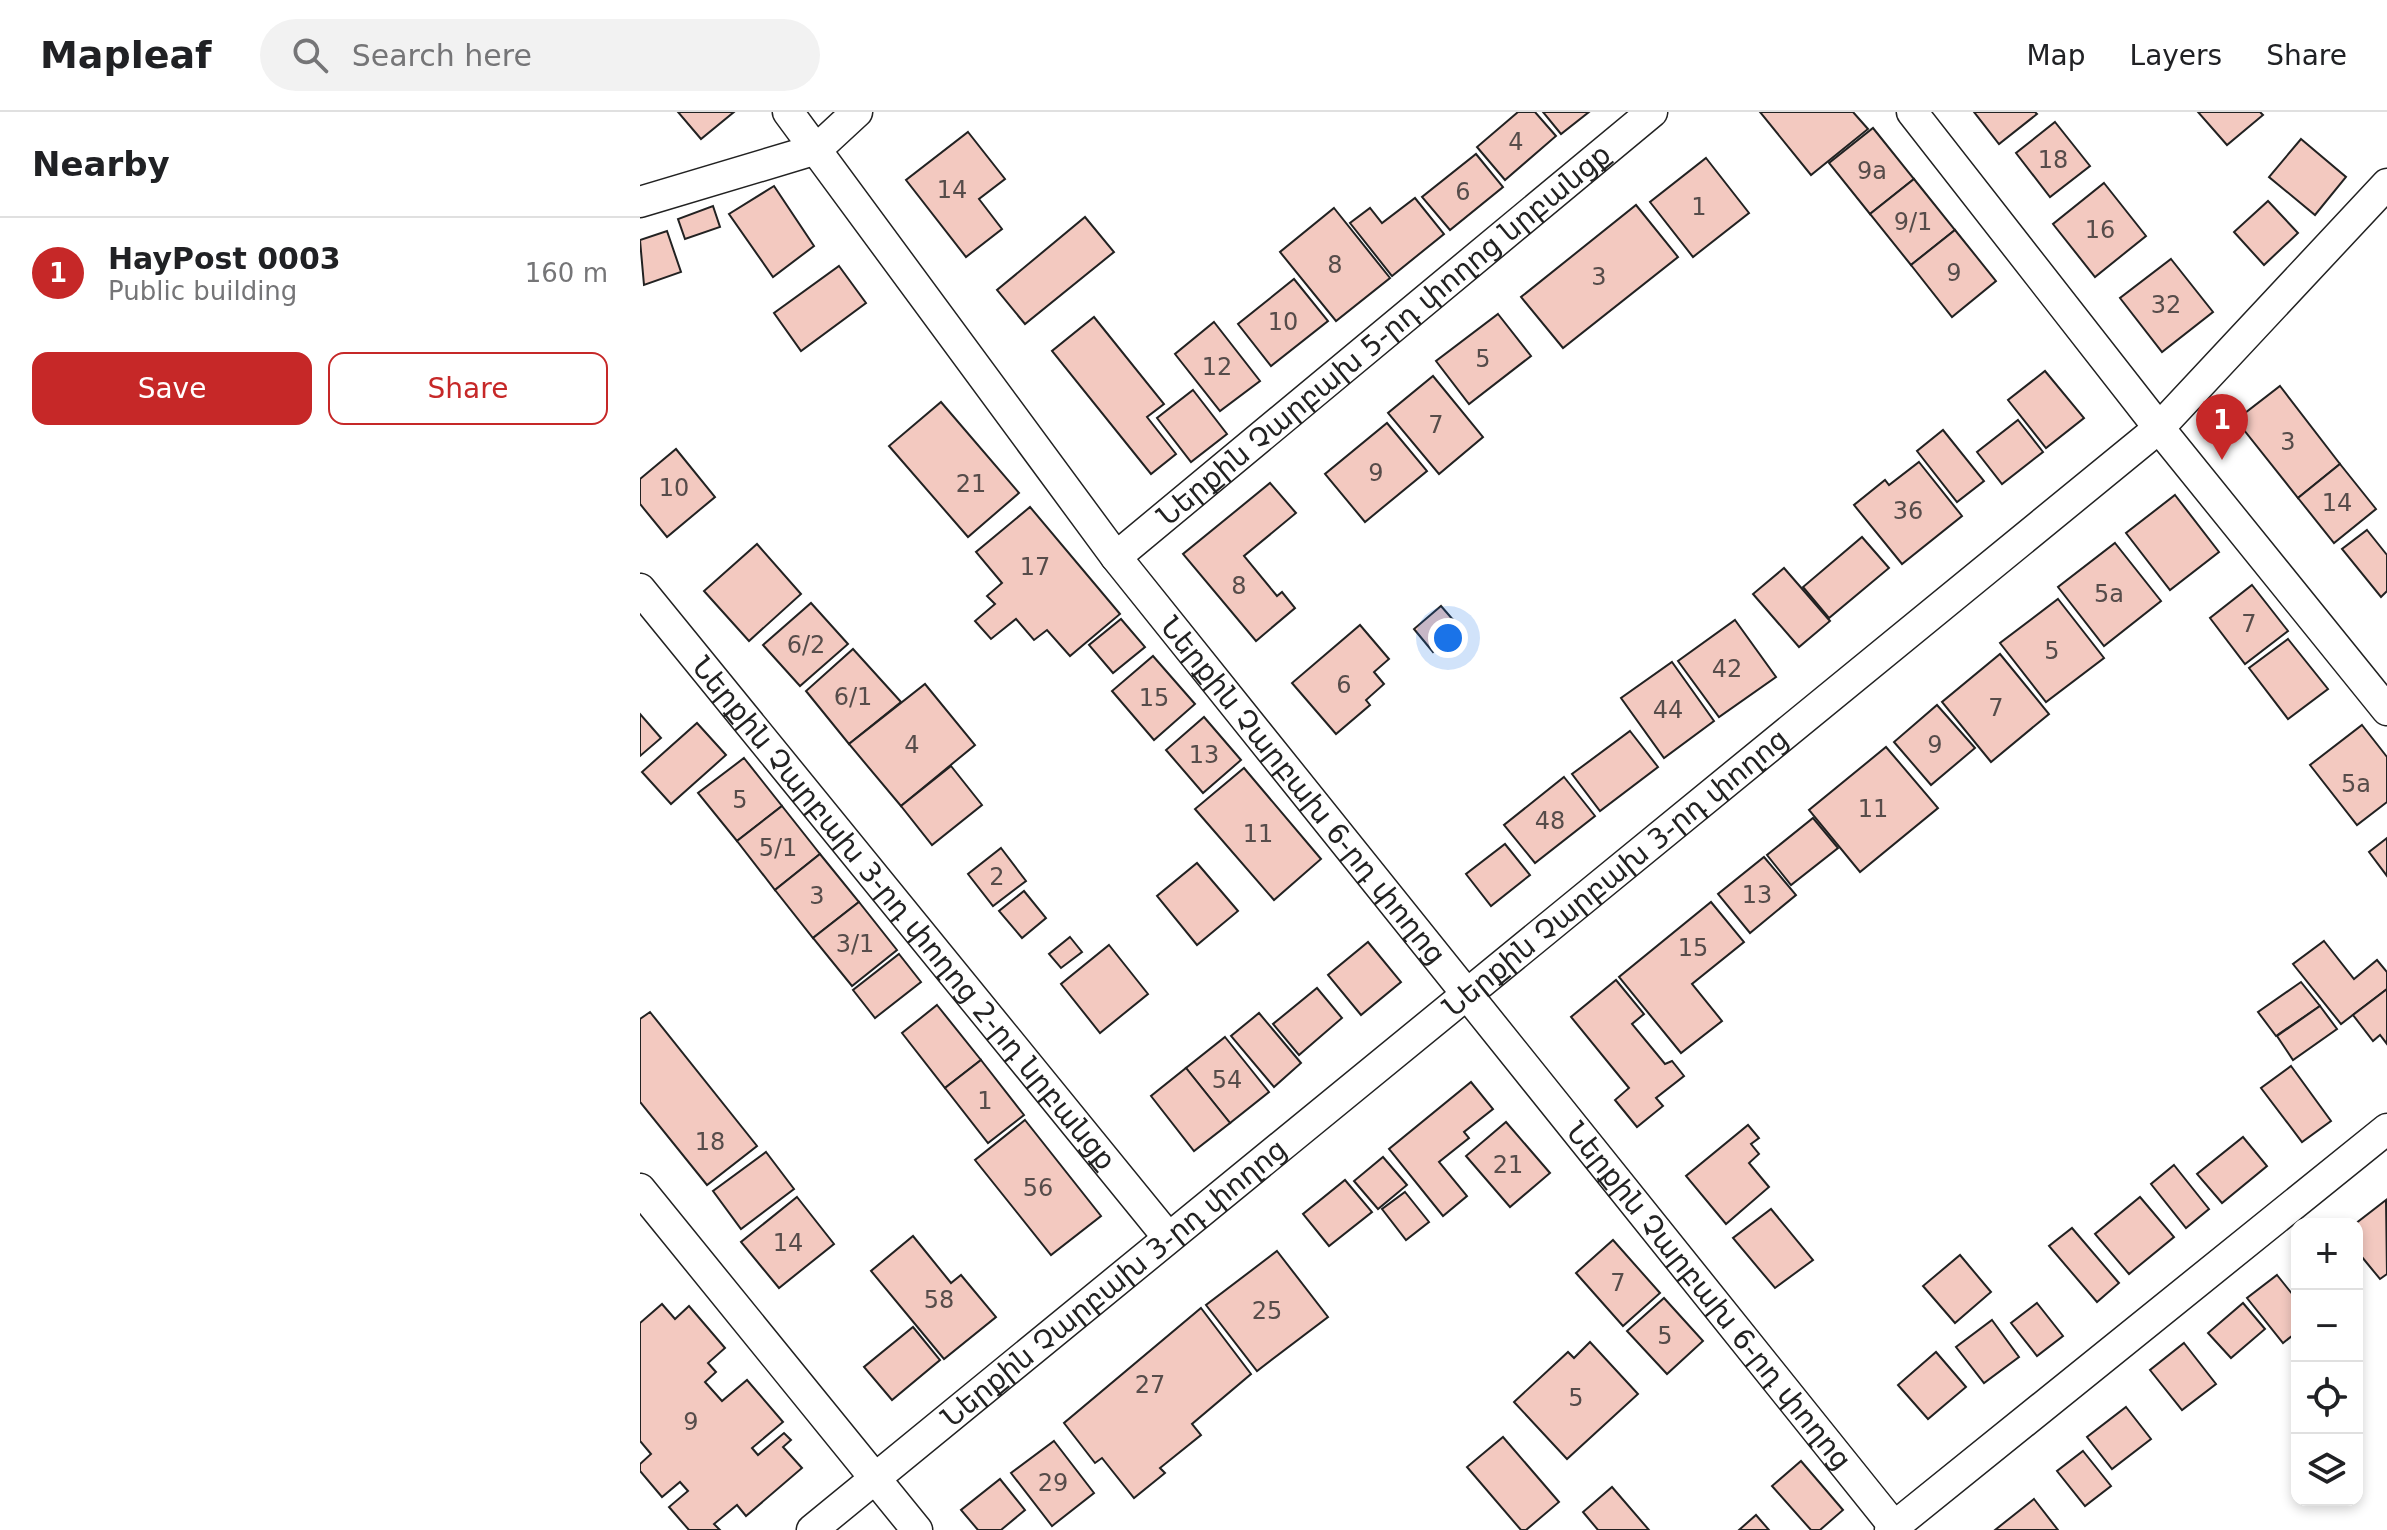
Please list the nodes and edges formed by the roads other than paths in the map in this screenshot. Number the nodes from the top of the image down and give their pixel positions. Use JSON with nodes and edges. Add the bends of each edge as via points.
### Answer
{"nodes":[{"id":1,"x":788,"y":112,"type":"edge"},
{"id":2,"x":857,"y":112,"type":"edge"},
{"id":3,"x":1652,"y":112,"type":"edge"},
{"id":4,"x":1912,"y":112,"type":"edge"},
{"id":5,"x":817,"y":149,"type":"junction"},
{"id":6,"x":2387,"y":184,"type":"edge"},
{"id":7,"x":640,"y":202,"type":"edge"},
{"id":8,"x":2159,"y":428,"type":"junction"},
{"id":9,"x":1116,"y":557,"type":"junction"},
{"id":10,"x":640,"y":589,"type":"edge"},
{"id":11,"x":2387,"y":710,"type":"edge"},
{"id":12,"x":1465,"y":992,"type":"junction"},
{"id":13,"x":2387,"y":1129,"type":"edge"},
{"id":14,"x":640,"y":1189,"type":"edge"},
{"id":15,"x":1167,"y":1236,"type":"junction"},
{"id":16,"x":875,"y":1478,"type":"junction"},
{"id":17,"x":1894,"y":1529,"type":"edge"},
{"id":18,"x":812,"y":1530,"type":"edge"},
{"id":19,"x":917,"y":1530,"type":"edge"}],
"edges":[{"from":1,"to":5,"type":"street","name":"Ներքին Չարբախ 6-րդ փողոց"},
{"from":2,"to":5,"type":"street"},
{"from":3,"to":9,"type":"street","name":"Ներքին Չարբախ 5-րդ փողոց նրբանցք"},
{"from":4,"to":8,"type":"street"},
{"from":5,"to":7,"type":"street"},
{"from":5,"to":9,"type":"street","name":"Ներքին Չարբախ 6-րդ փողոց"},
{"from":6,"to":8,"type":"street","name":"Ներքին Չարբախ 3-րդ փողոց"},
{"from":8,"to":11,"type":"street"},
{"from":8,"to":12,"type":"street","name":"Ներքին Չարբախ 3-րդ փողոց"},
{"from":9,"to":12,"type":"street","name":"Ներքին Չարբախ 6-րդ փողոց"},
{"from":10,"to":15,"type":"street","name":"Ներքին Չարբախ 3-րդ փողոց 2-րդ նրբանցք"},
{"from":12,"to":15,"type":"street","name":"Ներքին Չարբախ 3-րդ փողոց"},
{"from":12,"to":17,"type":"street","name":"Ներքին Չարբախ 6-րդ փողոց"},
{"from":13,"to":17,"type":"street"},
{"from":14,"to":16,"type":"street"},
{"from":15,"to":16,"type":"street","name":"Ներքին Չարբախ 3-րդ փողոց"},
{"from":16,"to":18,"type":"street","name":"Ներքին Չարբախ 3-րդ փողոց"},
{"from":16,"to":19,"type":"street"}]}
